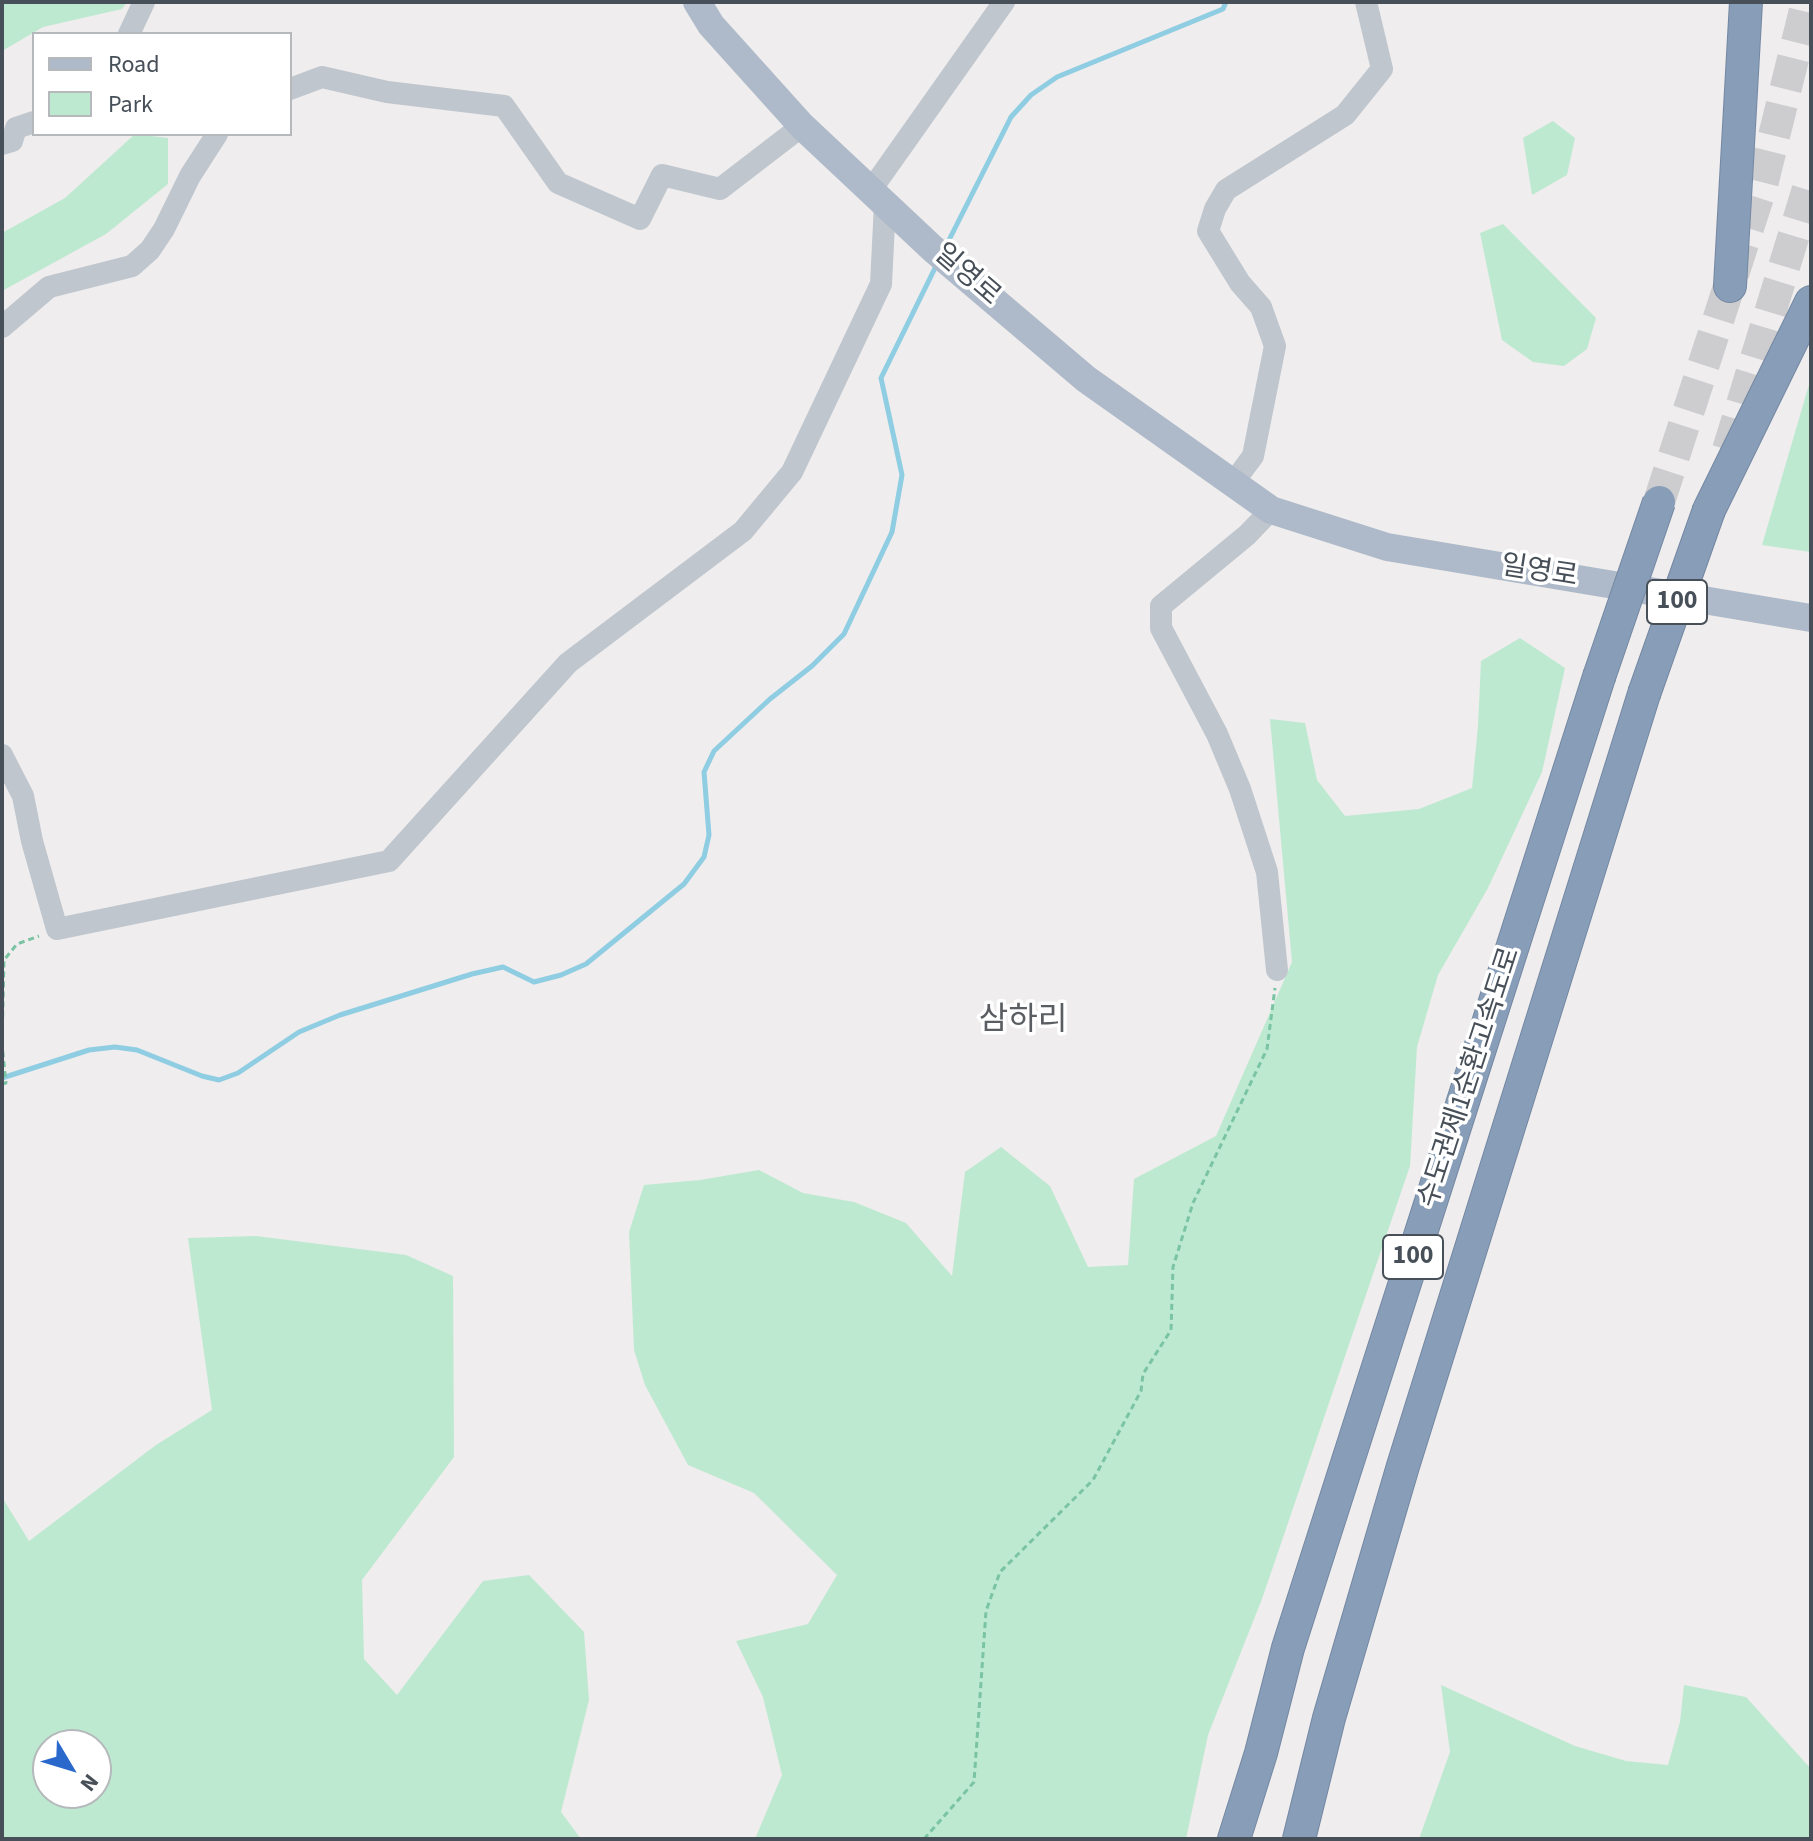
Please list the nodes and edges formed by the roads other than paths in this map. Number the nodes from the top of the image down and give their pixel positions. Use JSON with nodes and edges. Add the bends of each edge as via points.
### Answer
{"nodes":[{"id":1,"x":144,"y":2,"type":"edge"},
{"id":2,"x":697,"y":2,"type":"edge"},
{"id":3,"x":1004,"y":2,"type":"edge"},
{"id":4,"x":1366,"y":2,"type":"edge"},
{"id":5,"x":1746,"y":2,"type":"edge"},
{"id":6,"x":130,"y":32,"type":"edge"},
{"id":7,"x":292,"y":88,"type":"edge"},
{"id":8,"x":32,"y":123,"type":"edge"},
{"id":9,"x":802,"y":126,"type":"junction"},
{"id":10,"x":216,"y":136,"type":"edge"},
{"id":11,"x":2,"y":144,"type":"edge"},
{"id":12,"x":878,"y":197,"type":"junction"},
{"id":13,"x":1730,"y":286,"type":"dead end"},
{"id":14,"x":1811,"y":302,"type":"edge"},
{"id":15,"x":2,"y":327,"type":"edge"},
{"id":16,"x":1233,"y":483,"type":"junction"},
{"id":17,"x":1659,"y":502,"type":"tunnel mouth"},
{"id":18,"x":1271,"y":510,"type":"junction"},
{"id":19,"x":1811,"y":618,"type":"edge"},
{"id":20,"x":2,"y":755,"type":"edge"},
{"id":21,"x":1277,"y":970,"type":"road end"},
{"id":22,"x":1234,"y":1839,"type":"edge"},
{"id":23,"x":1299,"y":1839,"type":"edge"}],
"edges":[{"from":1,"to":6,"type":"street"},
{"from":2,"to":9,"type":"main road","name":"일영로","via":[[711,25]]},
{"from":3,"to":12,"type":"street"},
{"from":4,"to":16,"type":"street","via":[[1382,69],[1345,115],[1226,190],[1208,231],[1261,307],[1275,346],[1253,456]]},
{"from":5,"to":13,"type":"highway"},
{"from":7,"to":9,"type":"street","via":[[322,77],[387,92],[504,106],[558,183],[640,219],[662,175],[720,189]]},
{"from":8,"to":11,"type":"street","via":[[16,128],[12,141]]},
{"from":9,"to":12,"type":"main road","name":"일영로"},
{"from":10,"to":15,"type":"street","via":[[164,229],[141,258],[132,266],[49,287]]},
{"from":12,"to":16,"type":"main road","name":"일영로","via":[[1086,379]]},
{"from":12,"to":20,"type":"street","via":[[881,284],[792,472],[743,531],[568,663],[389,861],[57,929],[23,796]]},
{"from":14,"to":23,"type":"highway","name":"수도권제1순환고속도로","number":"100","bridge":true,"via":[[1709,510],[1644,694],[1399,1482]]},
{"from":16,"to":18,"type":"main road","name":"일영로"},
{"from":17,"to":22,"type":"highway","name":"수도권제1순환고속도로","number":"100","bridge":true,"via":[[1288,1648]]},
{"from":18,"to":19,"type":"main road","name":"일영로","via":[[1387,547]]},
{"from":18,"to":21,"type":"street","via":[[1161,606],[1161,628],[1240,789],[1267,872]]}]}
